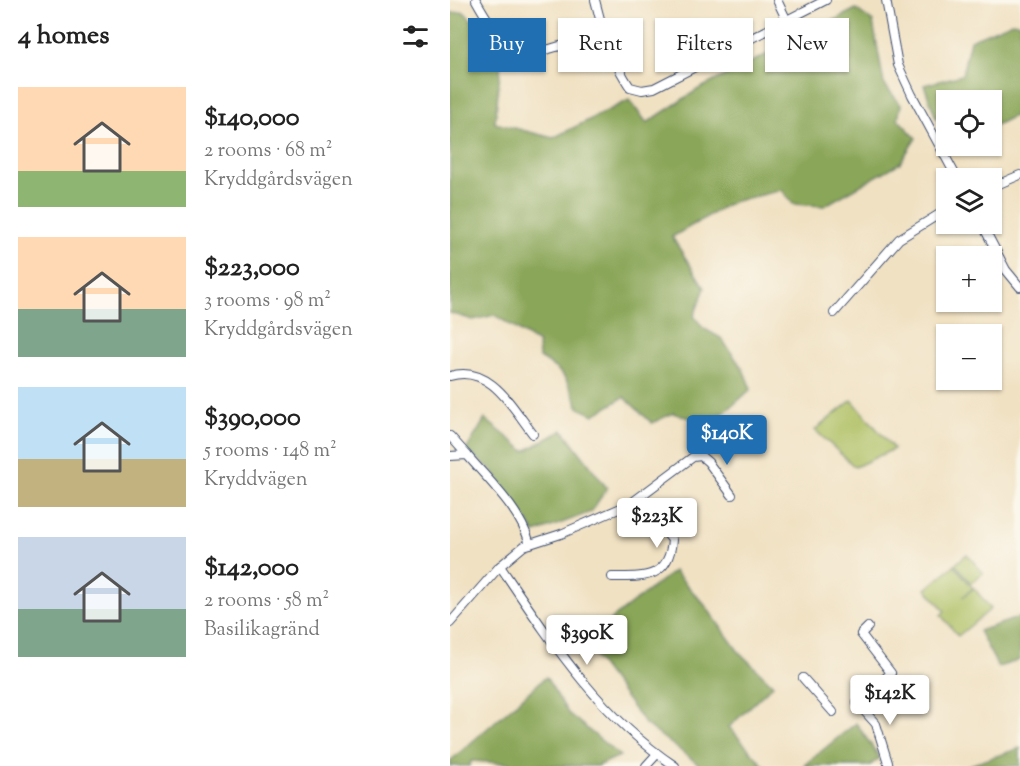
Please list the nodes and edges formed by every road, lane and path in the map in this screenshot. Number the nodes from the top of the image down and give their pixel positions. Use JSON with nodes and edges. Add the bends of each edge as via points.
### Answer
{"nodes":[{"id":1,"x":476,"y":0,"type":"edge"},
{"id":2,"x":595,"y":0,"type":"edge"},
{"id":3,"x":777,"y":0,"type":"edge"},
{"id":4,"x":826,"y":0,"type":"edge"},
{"id":5,"x":886,"y":0,"type":"edge"},
{"id":6,"x":600,"y":18,"type":"edge"},
{"id":7,"x":786,"y":18,"type":"edge"},
{"id":8,"x":793,"y":18,"type":"edge"},
{"id":9,"x":765,"y":32,"type":"edge"},
{"id":10,"x":558,"y":46,"type":"edge"},
{"id":11,"x":620,"y":72,"type":"edge"},
{"id":12,"x":952,"y":168,"type":"edge"},
{"id":13,"x":1020,"y":175,"type":"edge"},
{"id":14,"x":1002,"y":183,"type":"edge"},
{"id":15,"x":936,"y":216,"type":"edge"},
{"id":16,"x":987,"y":234,"type":"edge"},
{"id":17,"x":1020,"y":287,"type":"edge"},
{"id":18,"x":834,"y":313,"type":"dead end"},
{"id":19,"x":450,"y":376,"type":"edge"},
{"id":20,"x":533,"y":434,"type":"dead end"},
{"id":21,"x":450,"y":436,"type":"edge"},
{"id":22,"x":467,"y":455,"type":"junction"},
{"id":23,"x":450,"y":456,"type":"edge"},
{"id":24,"x":732,"y":495,"type":"dead end"},
{"id":25,"x":639,"y":499,"type":"junction"},
{"id":26,"x":530,"y":544,"type":"junction"},
{"id":27,"x":500,"y":566,"type":"junction"},
{"id":28,"x":612,"y":577,"type":"dead end"},
{"id":29,"x":450,"y":623,"type":"edge"},
{"id":30,"x":868,"y":627,"type":"dead end"},
{"id":31,"x":802,"y":678,"type":"dead end"},
{"id":32,"x":833,"y":712,"type":"dead end"},
{"id":33,"x":657,"y":754,"type":"junction"},
{"id":34,"x":646,"y":766,"type":"edge"},
{"id":35,"x":675,"y":766,"type":"edge"},
{"id":36,"x":889,"y":766,"type":"edge"}],
"edges":[{"from":1,"to":10,"type":"street","via":[[501,38],[516,49],[540,51]]},
{"from":2,"to":6,"type":"street"},
{"from":3,"to":7,"type":"street"},
{"from":4,"to":8,"type":"street"},
{"from":5,"to":12,"type":"street","via":[[898,66]]},
{"from":9,"to":11,"type":"street","via":[[654,88],[630,87]]},
{"from":13,"to":14,"type":"street"},
{"from":15,"to":18,"type":"street","via":[[899,239]]},
{"from":16,"to":17,"type":"street"},
{"from":19,"to":20,"type":"street","via":[[477,376],[492,383]]},
{"from":21,"to":22,"type":"street"},
{"from":22,"to":23,"type":"street"},
{"from":22,"to":26,"type":"street","via":[[510,505]]},
{"from":24,"to":25,"type":"street","via":[[701,456],[693,457]]},
{"from":25,"to":26,"type":"street"},
{"from":25,"to":28,"type":"street","via":[[672,540],[668,557],[657,572],[646,577]]},
{"from":26,"to":27,"type":"street"},
{"from":27,"to":29,"type":"street"},
{"from":27,"to":33,"type":"street","via":[[567,663],[605,707]]},
{"from":30,"to":36,"type":"street","via":[[861,634],[891,673],[857,703],[876,724]]},
{"from":31,"to":32,"type":"street"},
{"from":33,"to":34,"type":"street"},
{"from":33,"to":35,"type":"street"}]}
